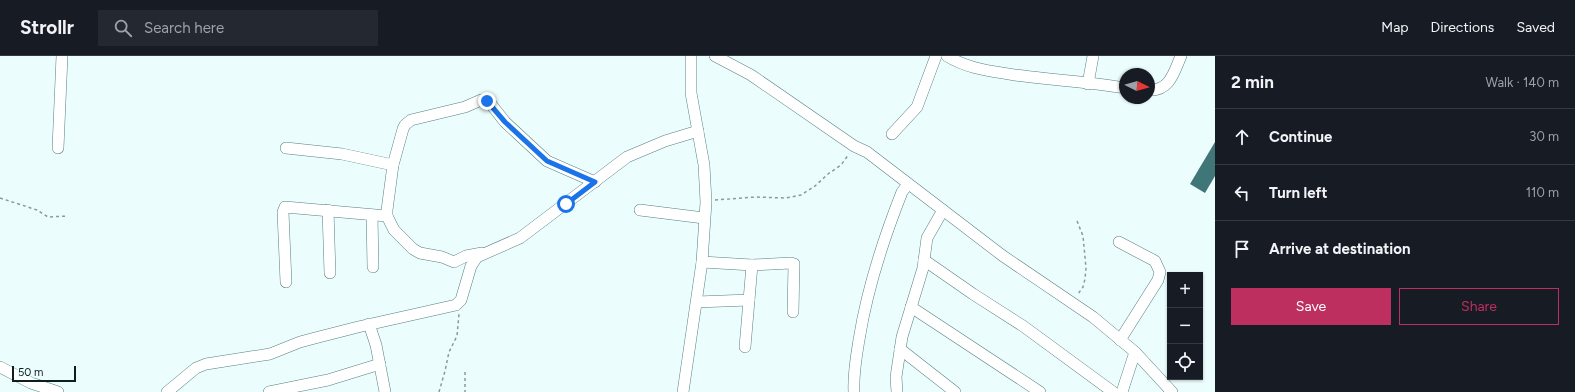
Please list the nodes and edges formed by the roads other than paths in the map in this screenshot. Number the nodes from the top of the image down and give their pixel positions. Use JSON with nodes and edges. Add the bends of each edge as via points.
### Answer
{"nodes":[{"id":1,"x":62,"y":56,"type":"edge"},
{"id":2,"x":691,"y":56,"type":"edge"},
{"id":3,"x":715,"y":56,"type":"edge"},
{"id":4,"x":936,"y":56,"type":"edge"},
{"id":5,"x":947,"y":56,"type":"edge"},
{"id":6,"x":1093,"y":56,"type":"edge"},
{"id":7,"x":1181,"y":56,"type":"edge"},
{"id":8,"x":1088,"y":84,"type":"junction"},
{"id":9,"x":1119,"y":87,"type":"edge"},
{"id":10,"x":1155,"y":89,"type":"edge"},
{"id":11,"x":698,"y":131,"type":"junction"},
{"id":12,"x":892,"y":134,"type":"dead end"},
{"id":13,"x":58,"y":148,"type":"dead end"},
{"id":14,"x":286,"y":148,"type":"dead end"},
{"id":15,"x":393,"y":165,"type":"junction"},
{"id":16,"x":595,"y":182,"type":"junction"},
{"id":17,"x":908,"y":184,"type":"junction"},
{"id":18,"x":328,"y":210,"type":"junction"},
{"id":19,"x":640,"y":210,"type":"dead end"},
{"id":20,"x":943,"y":210,"type":"junction"},
{"id":21,"x":372,"y":215,"type":"junction"},
{"id":22,"x":387,"y":216,"type":"junction"},
{"id":23,"x":704,"y":218,"type":"junction"},
{"id":24,"x":1119,"y":242,"type":"dead end"},
{"id":25,"x":484,"y":253,"type":"junction"},
{"id":26,"x":924,"y":260,"type":"junction"},
{"id":27,"x":702,"y":262,"type":"junction"},
{"id":28,"x":752,"y":265,"type":"junction"},
{"id":29,"x":373,"y":267,"type":"dead end"},
{"id":30,"x":330,"y":273,"type":"dead end"},
{"id":31,"x":286,"y":282,"type":"dead end"},
{"id":32,"x":749,"y":300,"type":"junction"},
{"id":33,"x":697,"y":302,"type":"junction"},
{"id":34,"x":911,"y":307,"type":"junction"},
{"id":35,"x":793,"y":312,"type":"dead end"},
{"id":36,"x":369,"y":324,"type":"junction"},
{"id":37,"x":1120,"y":340,"type":"junction"},
{"id":38,"x":745,"y":347,"type":"dead end"},
{"id":39,"x":900,"y":349,"type":"junction"},
{"id":40,"x":1135,"y":352,"type":"junction"},
{"id":41,"x":380,"y":364,"type":"junction"},
{"id":42,"x":0,"y":367,"type":"edge"},
{"id":43,"x":51,"y":391,"type":"edge"},
{"id":44,"x":167,"y":392,"type":"edge"},
{"id":45,"x":269,"y":392,"type":"edge"},
{"id":46,"x":385,"y":392,"type":"edge"},
{"id":47,"x":682,"y":392,"type":"edge"},
{"id":48,"x":854,"y":392,"type":"edge"},
{"id":49,"x":897,"y":392,"type":"edge"},
{"id":50,"x":955,"y":392,"type":"edge"},
{"id":51,"x":1040,"y":392,"type":"edge"},
{"id":52,"x":1113,"y":392,"type":"edge"},
{"id":53,"x":1122,"y":392,"type":"edge"},
{"id":54,"x":1172,"y":392,"type":"edge"}],
"edges":[{"from":1,"to":13,"type":"street"},
{"from":2,"to":11,"type":"street","via":[[691,93]]},
{"from":3,"to":17,"type":"street","via":[[751,75],[854,146],[867,152]]},
{"from":4,"to":12,"type":"street","via":[[917,107]]},
{"from":5,"to":8,"type":"street","via":[[984,71]]},
{"from":6,"to":8,"type":"street"},
{"from":7,"to":10,"type":"street","via":[[1168,84]]},
{"from":8,"to":9,"type":"street"},
{"from":11,"to":16,"type":"street","via":[[637,152]]},
{"from":11,"to":23,"type":"street","via":[[704,165]]},
{"from":14,"to":15,"type":"street","via":[[342,154]]},
{"from":15,"to":16,"type":"street","via":[[403,128],[408,122],[485,100],[547,161]]},
{"from":15,"to":22,"type":"street"},
{"from":16,"to":25,"type":"street","via":[[520,238]]},
{"from":17,"to":20,"type":"street"},
{"from":17,"to":48,"type":"street","via":[[902,192],[875,268],[861,323],[854,368]]},
{"from":18,"to":21,"type":"street"},
{"from":18,"to":30,"type":"street"},
{"from":18,"to":31,"type":"street","via":[[285,207],[283,212]]},
{"from":19,"to":23,"type":"street"},
{"from":20,"to":26,"type":"street","via":[[927,238]]},
{"from":20,"to":37,"type":"street","via":[[1003,256],[1093,317]]},
{"from":21,"to":22,"type":"street"},
{"from":21,"to":29,"type":"street"},
{"from":22,"to":25,"type":"street","via":[[402,240],[420,253],[454,262],[466,256]]},
{"from":23,"to":27,"type":"street"},
{"from":24,"to":37,"type":"street","via":[[1155,261],[1160,272],[1158,280]]},
{"from":25,"to":36,"type":"street","via":[[474,260],[460,302],[453,306]]},
{"from":26,"to":34,"type":"street"},
{"from":26,"to":52,"type":"street","via":[[1023,326]]},
{"from":27,"to":28,"type":"street"},
{"from":27,"to":33,"type":"street"},
{"from":28,"to":32,"type":"street"},
{"from":28,"to":35,"type":"street","via":[[794,264]]},
{"from":32,"to":33,"type":"street"},
{"from":32,"to":38,"type":"street"},
{"from":33,"to":47,"type":"street"},
{"from":34,"to":39,"type":"street"},
{"from":34,"to":51,"type":"street"},
{"from":36,"to":41,"type":"street"},
{"from":36,"to":44,"type":"street","via":[[300,342],[270,354],[206,364],[196,368]]},
{"from":37,"to":40,"type":"street"},
{"from":39,"to":49,"type":"street","via":[[896,377]]},
{"from":39,"to":50,"type":"street"},
{"from":40,"to":53,"type":"street"},
{"from":40,"to":54,"type":"street"},
{"from":41,"to":45,"type":"street","via":[[328,380]]},
{"from":41,"to":46,"type":"street"},
{"from":42,"to":43,"type":"street"}]}
